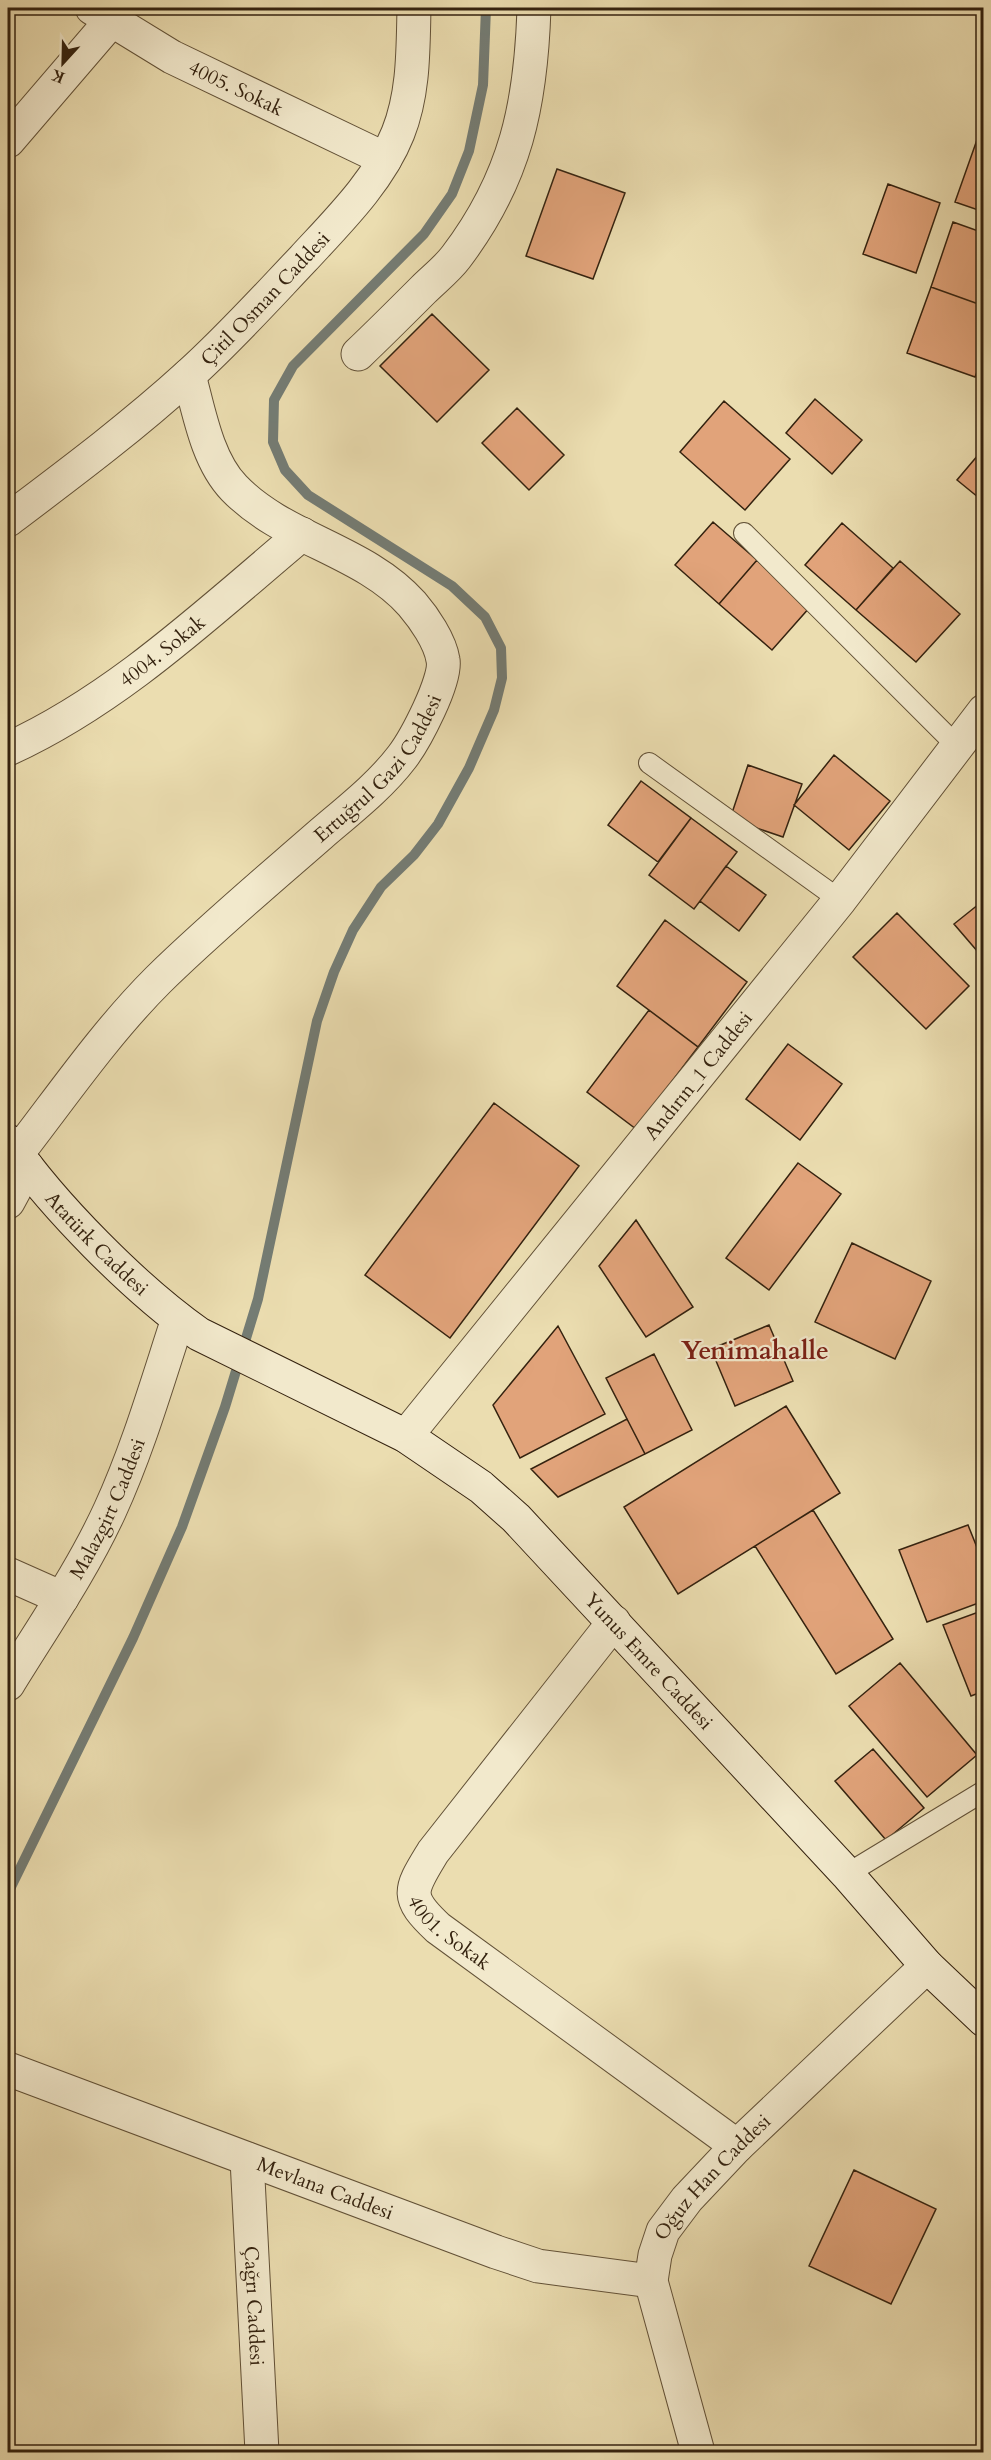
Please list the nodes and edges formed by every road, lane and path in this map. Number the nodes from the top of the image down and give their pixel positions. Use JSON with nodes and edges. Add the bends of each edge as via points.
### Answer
{"nodes":[{"id":1,"x":414,"y":8,"type":"edge"},
{"id":2,"x":534,"y":8,"type":"edge"},
{"id":3,"x":102,"y":14,"type":"edge"},
{"id":4,"x":8,"y":141,"type":"edge"},
{"id":5,"x":385,"y":159,"type":"junction"},
{"id":6,"x":358,"y":354,"type":"dead end"},
{"id":7,"x":189,"y":375,"type":"junction"},
{"id":8,"x":8,"y":520,"type":"edge"},
{"id":9,"x":744,"y":533,"type":"dead end"},
{"id":10,"x":302,"y":534,"type":"junction"},
{"id":11,"x":984,"y":711,"type":"edge"},
{"id":12,"x":957,"y":746,"type":"junction"},
{"id":13,"x":8,"y":749,"type":"edge"},
{"id":14,"x":649,"y":763,"type":"dead end"},
{"id":15,"x":840,"y":900,"type":"junction"},
{"id":16,"x":17,"y":1154,"type":"edge"},
{"id":17,"x":8,"y":1202,"type":"edge"},
{"id":18,"x":188,"y":1326,"type":"junction"},
{"id":19,"x":265,"y":1366,"type":"joint"},
{"id":20,"x":406,"y":1436,"type":"junction"},
{"id":21,"x":8,"y":1574,"type":"edge"},
{"id":22,"x":62,"y":1598,"type":"junction"},
{"id":23,"x":614,"y":1622,"type":"junction"},
{"id":24,"x":8,"y":1684,"type":"edge"},
{"id":25,"x":984,"y":1791,"type":"edge"},
{"id":26,"x":847,"y":1874,"type":"junction"},
{"id":27,"x":927,"y":1966,"type":"junction"},
{"id":28,"x":984,"y":2020,"type":"edge"},
{"id":29,"x":8,"y":2069,"type":"edge"},
{"id":30,"x":737,"y":2146,"type":"junction"},
{"id":31,"x":247,"y":2159,"type":"junction"},
{"id":32,"x":651,"y":2282,"type":"junction"},
{"id":33,"x":262,"y":2452,"type":"edge"},
{"id":34,"x":698,"y":2452,"type":"edge"}],
"edges":[{"from":1,"to":5,"type":"street","name":"Çitil Osman Caddesi","via":[[409,97]]},
{"from":2,"to":6,"type":"street","via":[[532,67],[523,121],[507,171],[487,212],[455,259]]},
{"from":3,"to":4,"type":"street"},
{"from":3,"to":5,"type":"street","name":"4005. Sokak","via":[[172,57]]},
{"from":5,"to":7,"type":"street","name":"Çitil Osman Caddesi","via":[[333,226]]},
{"from":7,"to":8,"type":"street","name":"Çitil Osman Caddesi"},
{"from":7,"to":10,"type":"street","name":"Ertuğrul Gazi Caddesi","via":[[217,462],[233,487],[258,509]]},
{"from":9,"to":12,"type":"lane"},
{"from":10,"to":13,"type":"street","name":"4004. Sokak","via":[[102,696]]},
{"from":10,"to":16,"type":"street","name":"Ertuğrul Gazi Caddesi","via":[[386,579],[413,605],[434,635],[444,661],[423,724],[403,757],[373,789],[156,982],[117,1024]]},
{"from":11,"to":12,"type":"street","name":"Andırın_1 Caddesi"},
{"from":12,"to":15,"type":"street","name":"Andırın_1 Caddesi"},
{"from":14,"to":15,"type":"lane"},
{"from":15,"to":20,"type":"street","name":"Andırın_1 Caddesi"},
{"from":16,"to":17,"type":"street","name":"Ertuğrul Gazi Caddesi"},
{"from":16,"to":18,"type":"street","name":"Atatürk Caddesi","via":[[75,1221]]},
{"from":18,"to":19,"type":"street","name":"Atatürk Caddesi"},
{"from":18,"to":22,"type":"street","name":"Malazgirt Caddesi","via":[[110,1509]]},
{"from":19,"to":20,"type":"street","name":"Yunus Emre Caddesi"},
{"from":20,"to":23,"type":"street","name":"Yunus Emre Caddesi","via":[[481,1487],[516,1518]]},
{"from":21,"to":22,"type":"street"},
{"from":22,"to":24,"type":"street","name":"Malazgirt Caddesi"},
{"from":23,"to":26,"type":"street","name":"Yunus Emre Caddesi"},
{"from":23,"to":30,"type":"street","name":"4001. Sokak","via":[[432,1852],[417,1879],[414,1894],[418,1910],[438,1928]]},
{"from":25,"to":26,"type":"lane"},
{"from":26,"to":27,"type":"street","name":"Yunus Emre Caddesi"},
{"from":27,"to":28,"type":"street","name":"Yunus Emre Caddesi"},
{"from":27,"to":30,"type":"street","name":"Oğuz Han Caddesi"},
{"from":29,"to":31,"type":"street","name":"Mevlana Caddesi"},
{"from":30,"to":32,"type":"street","name":"Oğuz Han Caddesi","via":[[663,2231]]},
{"from":31,"to":32,"type":"street","name":"Mevlana Caddesi","via":[[538,2266]]},
{"from":31,"to":33,"type":"street","name":"Çağrı Caddesi"},
{"from":32,"to":34,"type":"street","name":"Oğuz Han Caddesi"}]}
